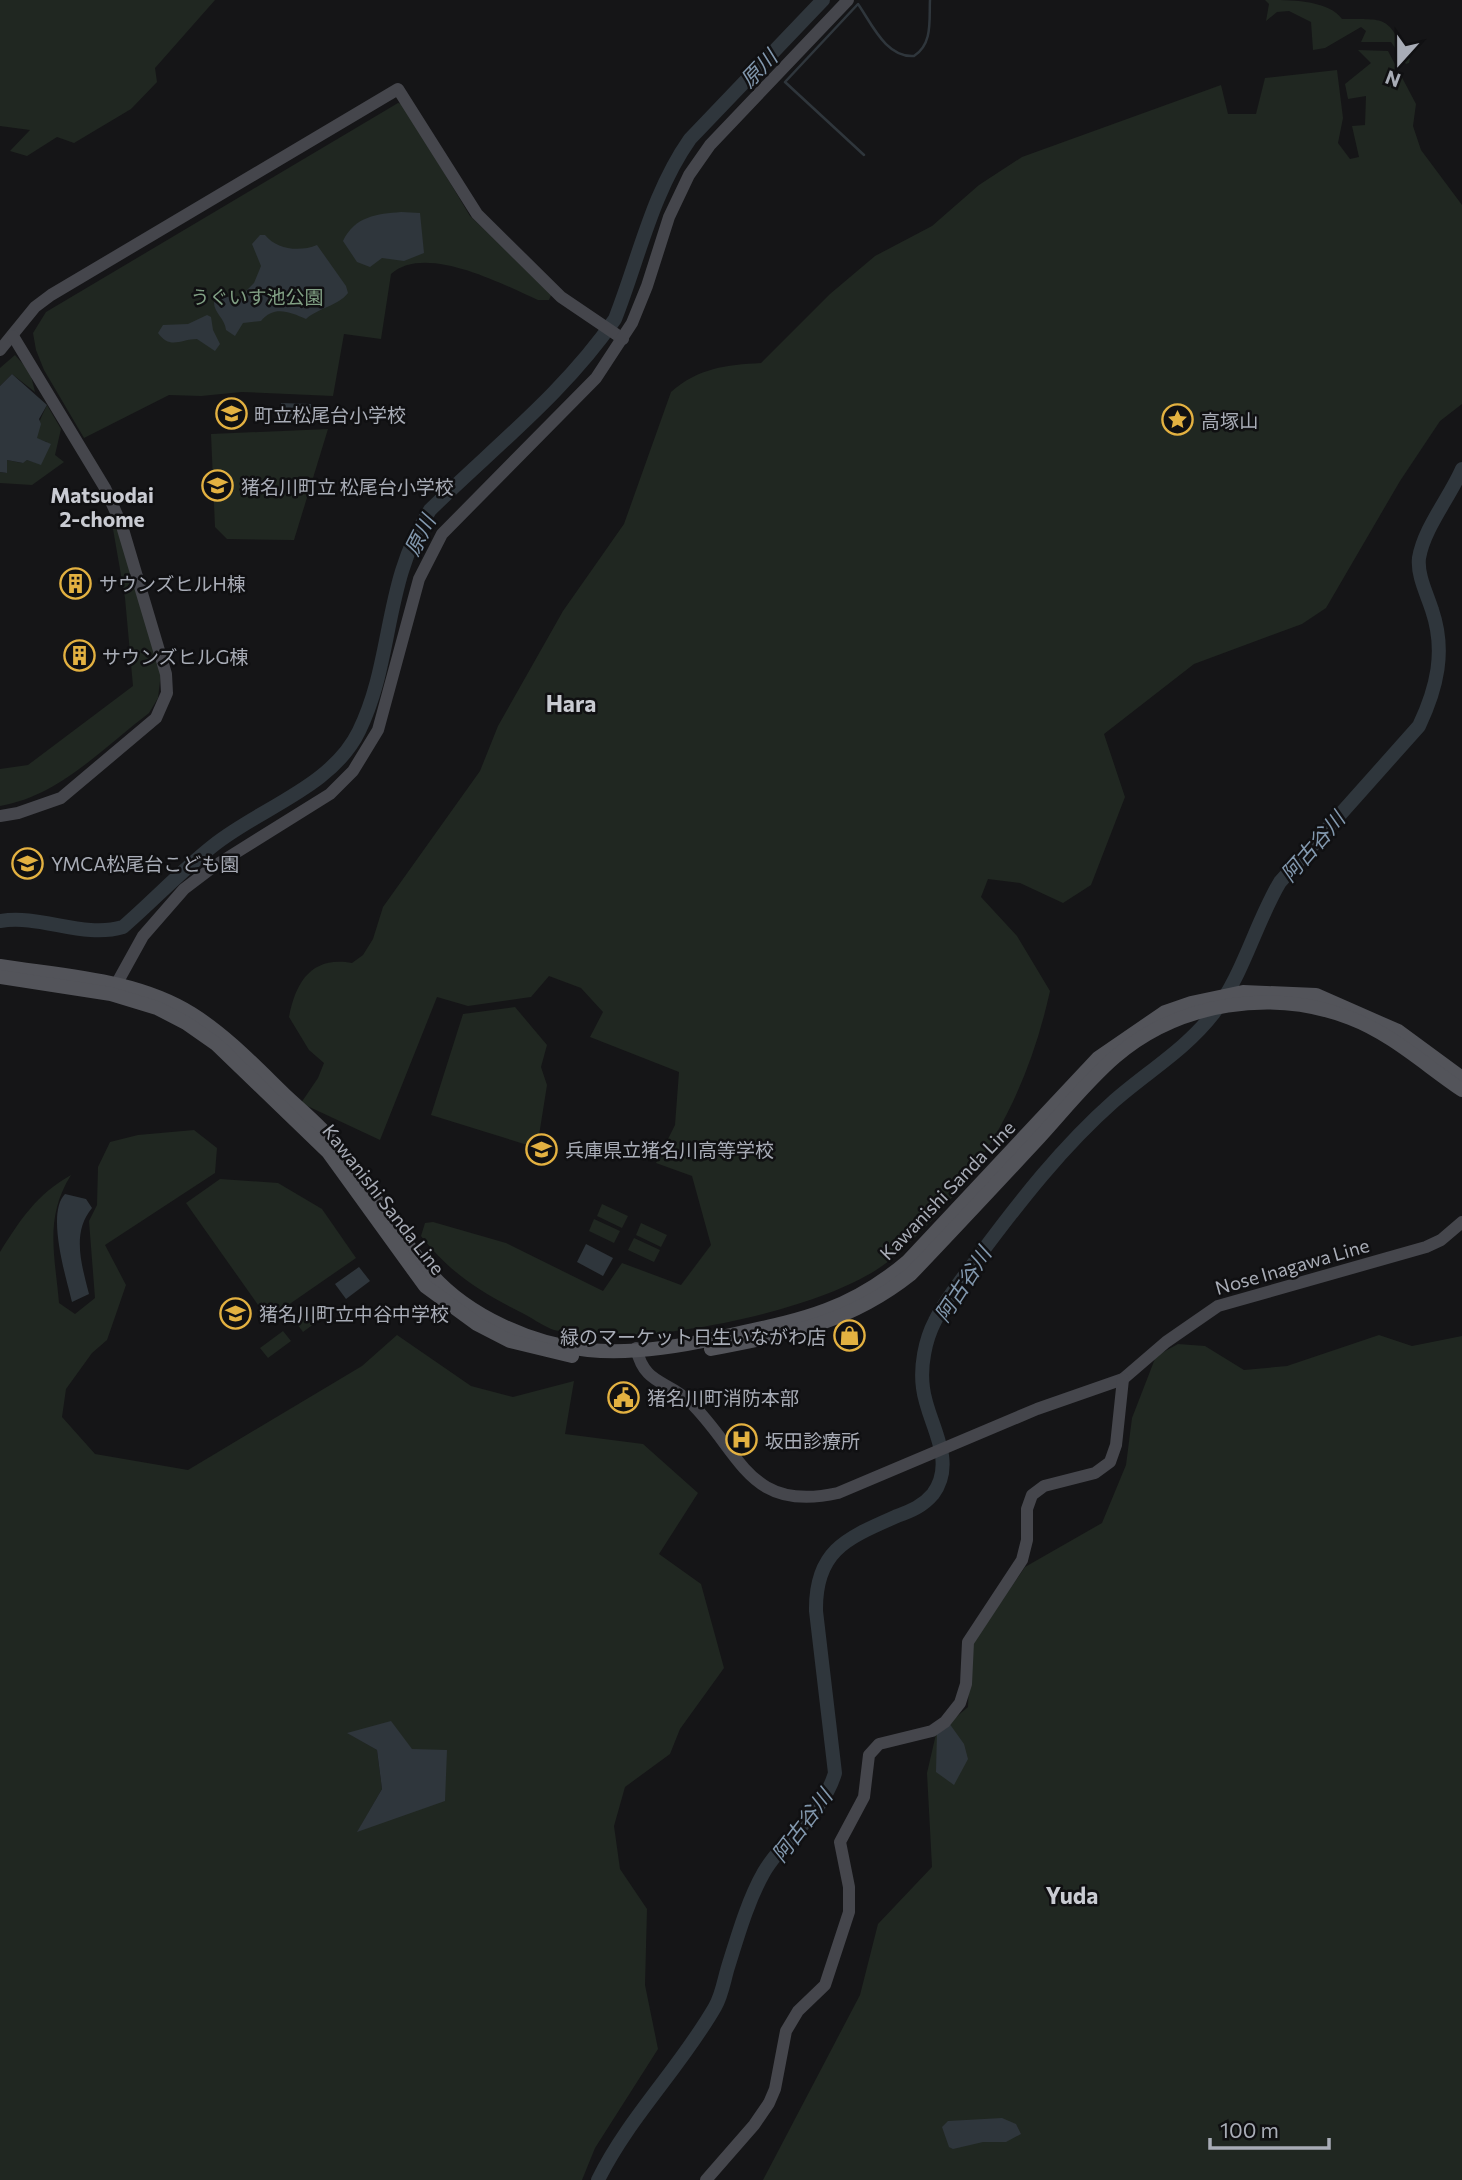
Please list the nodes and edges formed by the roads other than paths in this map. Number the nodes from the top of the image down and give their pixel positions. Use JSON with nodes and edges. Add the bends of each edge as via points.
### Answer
{"nodes":[{"id":1,"x":848,"y":0,"type":"edge"},
{"id":2,"x":13,"y":336,"type":"junction"},
{"id":3,"x":623,"y":339,"type":"junction"},
{"id":4,"x":0,"y":351,"type":"edge"},
{"id":5,"x":0,"y":816,"type":"edge"},
{"id":6,"x":0,"y":966,"type":"edge"},
{"id":7,"x":0,"y":977,"type":"edge"},
{"id":8,"x":114,"y":989,"type":"junction"},
{"id":9,"x":1240,"y":998,"type":"junction"},
{"id":10,"x":1462,"y":1078,"type":"edge"},
{"id":11,"x":1462,"y":1090,"type":"edge"},
{"id":12,"x":1462,"y":1222,"type":"edge"},
{"id":13,"x":637,"y":1353,"type":"junction"},
{"id":14,"x":1123,"y":1379,"type":"junction"},
{"id":15,"x":706,"y":2180,"type":"edge"}],
"edges":[{"from":1,"to":3,"type":"street","via":[[710,145],[689,175]]},
{"from":2,"to":3,"type":"street","via":[[35,307],[51,295],[398,89],[477,214],[561,297]]},
{"from":2,"to":4,"type":"street"},
{"from":2,"to":5,"type":"street","via":[[105,488],[122,526],[166,674],[167,693],[156,718],[61,798]]},
{"from":3,"to":8,"type":"street","via":[[583,393],[442,534],[414,595],[379,730],[353,771],[330,794],[184,889],[143,936]]},
{"from":6,"to":8,"type":"main road","name":"Kawanishi Sanda Line"},
{"from":7,"to":8,"type":"main road","name":"Kawanishi Sanda Line"},
{"from":8,"to":13,"type":"main road","name":"Kawanishi Sanda Line","via":[[157,1008],[216,1044],[328,1152],[425,1286],[451,1307],[510,1341],[550,1353],[587,1358]]},
{"from":9,"to":10,"type":"main road","name":"Kawanishi Sanda Line","via":[[1316,995],[1398,1031]]},
{"from":9,"to":11,"type":"main road","name":"Kawanishi Sanda Line","via":[[1316,1007],[1352,1019],[1398,1043]]},
{"from":9,"to":13,"type":"main road","name":"Kawanishi Sanda Line","via":[[1210,998],[1166,1012],[1098,1058],[883,1282],[840,1307],[799,1321]]},
{"from":9,"to":13,"type":"main road","name":"Kawanishi Sanda Line","via":[[1158,1028],[1115,1057],[928,1255],[885,1294],[850,1314],[793,1333],[692,1353]]},
{"from":12,"to":14,"type":"street","name":"Nose Inagawa Line","via":[[1426,1248],[1218,1306]]},
{"from":13,"to":14,"type":"street","via":[[647,1376],[681,1394],[743,1468],[772,1491],[796,1498],[838,1493],[1037,1409]]},
{"from":14,"to":15,"type":"street","via":[[1110,1462],[1096,1473],[1044,1486],[1032,1494],[1022,1560],[968,1642],[960,1703],[946,1722],[932,1731],[879,1744],[869,1755],[864,1797],[840,1842],[849,1904],[825,1985],[798,2011],[786,2031],[775,2089],[765,2109]]}]}
